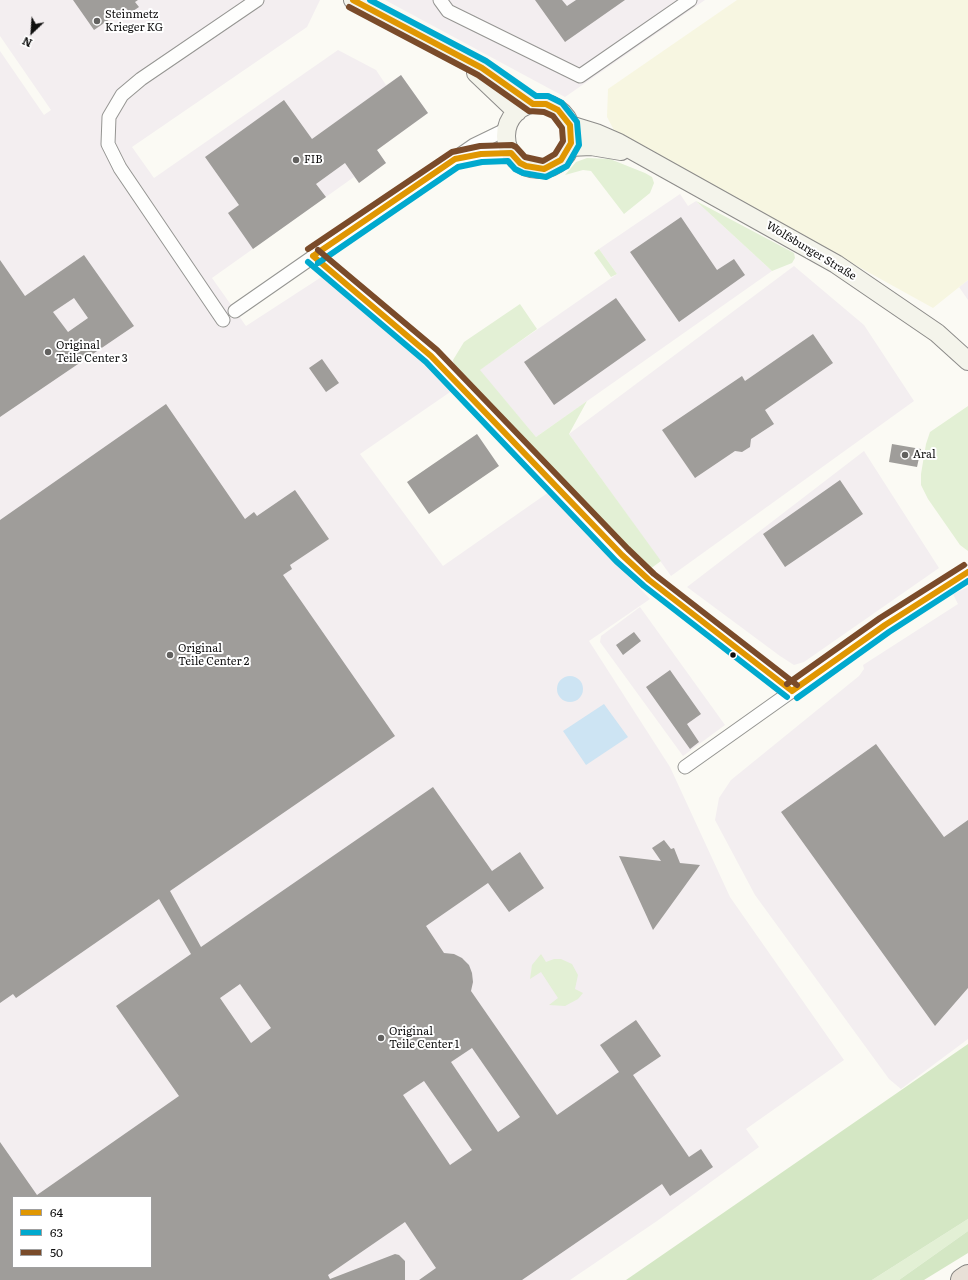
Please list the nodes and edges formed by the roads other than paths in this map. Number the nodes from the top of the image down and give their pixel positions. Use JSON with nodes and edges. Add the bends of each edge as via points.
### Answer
{"nodes":[{"id":1,"x":257,"y":0,"type":"edge"},
{"id":2,"x":354,"y":0,"type":"edge"},
{"id":3,"x":440,"y":0,"type":"edge"},
{"id":4,"x":690,"y":0,"type":"edge"},
{"id":5,"x":460,"y":57,"type":"junction"},
{"id":6,"x":533,"y":104,"type":"junction"},
{"id":7,"x":516,"y":112,"type":"junction"},
{"id":8,"x":570,"y":125,"type":"junction"},
{"id":9,"x":507,"y":129,"type":"junction"},
{"id":10,"x":570,"y":147,"type":"junction"},
{"id":11,"x":511,"y":154,"type":"junction"},
{"id":12,"x":643,"y":157,"type":"junction"},
{"id":13,"x":455,"y":159,"type":"junction"},
{"id":14,"x":313,"y":256,"type":"junction"},
{"id":15,"x":235,"y":311,"type":"dead end"},
{"id":16,"x":223,"y":320,"type":"dead end"},
{"id":17,"x":968,"y":361,"type":"edge"},
{"id":18,"x":968,"y":572,"type":"edge"},
{"id":19,"x":792,"y":691,"type":"junction"},
{"id":20,"x":685,"y":767,"type":"dead end"},
{"id":21,"x":968,"y":1276,"type":"edge"},
{"id":22,"x":962,"y":1280,"type":"edge"}],
"edges":[{"from":1,"to":16,"type":"street","via":[[141,79],[122,95],[109,117],[108,144],[120,168]]},
{"from":2,"to":5,"type":"street"},
{"from":3,"to":4,"type":"street","via":[[448,11],[580,76]]},
{"from":5,"to":6,"type":"street","via":[[498,77]]},
{"from":5,"to":7,"type":"street"},
{"from":6,"to":7,"type":"street"},
{"from":6,"to":8,"type":"street","via":[[552,106],[563,114]]},
{"from":7,"to":9,"type":"street"},
{"from":8,"to":10,"type":"street"},
{"from":8,"to":12,"type":"street","name":"Wolfsburger Straße","via":[[596,133]]},
{"from":9,"to":11,"type":"street","via":[[506,142]]},
{"from":9,"to":13,"type":"street","via":[[474,145]]},
{"from":10,"to":11,"type":"street","via":[[561,160],[544,169],[526,166]]},
{"from":10,"to":12,"type":"street","name":"Wolfsburger Straße","via":[[591,146]]},
{"from":11,"to":13,"type":"street","via":[[481,154]]},
{"from":12,"to":17,"type":"street","name":"Wolfsburger Straße","via":[[836,264],[937,333]]},
{"from":13,"to":14,"type":"street"},
{"from":14,"to":15,"type":"street"},
{"from":14,"to":19,"type":"street","via":[[430,356],[649,580]]},
{"from":18,"to":19,"type":"street","via":[[885,625]]},
{"from":19,"to":20,"type":"street"},
{"from":21,"to":22,"type":"highway"}]}
